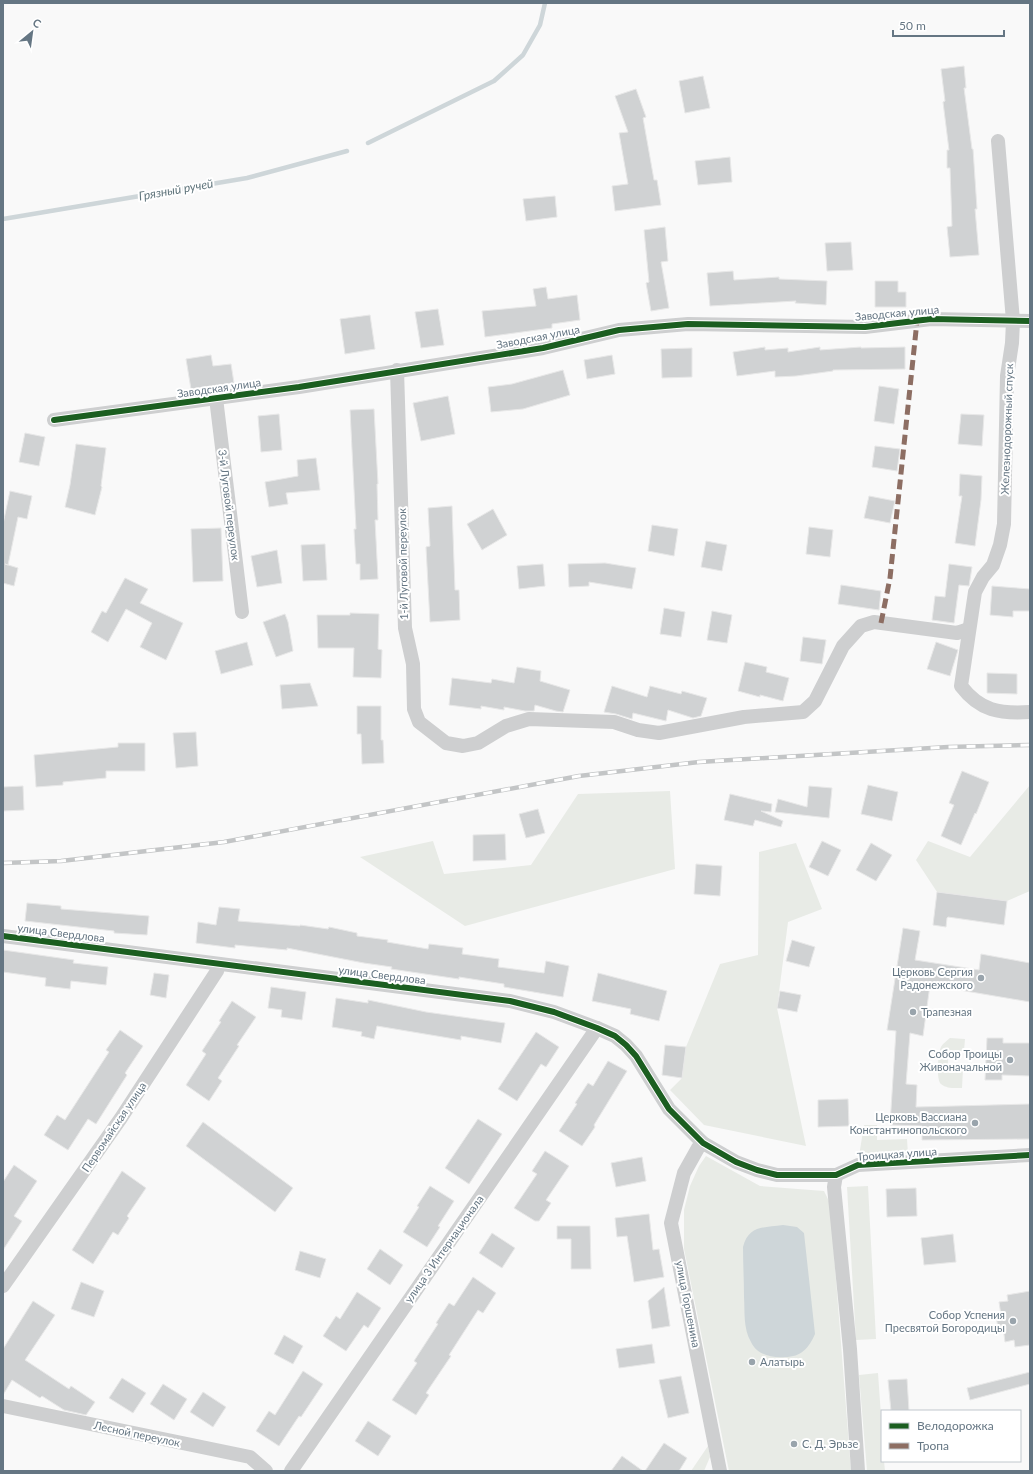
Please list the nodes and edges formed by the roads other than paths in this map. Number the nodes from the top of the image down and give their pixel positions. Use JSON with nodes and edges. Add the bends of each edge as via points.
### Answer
{"nodes":[{"id":1,"x":998,"y":141,"type":"dead end"},
{"id":2,"x":1013,"y":321,"type":"junction"},
{"id":3,"x":1030,"y":321,"type":"edge"},
{"id":4,"x":397,"y":370,"type":"junction"},
{"id":5,"x":216,"y":398,"type":"junction"},
{"id":6,"x":54,"y":420,"type":"dead end"},
{"id":7,"x":242,"y":612,"type":"dead end"},
{"id":8,"x":969,"y":629,"type":"junction"},
{"id":9,"x":1030,"y":712,"type":"edge"},
{"id":10,"x":3,"y":936,"type":"edge"},
{"id":11,"x":219,"y":964,"type":"junction"},
{"id":12,"x":598,"y":1028,"type":"junction"},
{"id":13,"x":703,"y":1143,"type":"junction"},
{"id":14,"x":1030,"y":1156,"type":"edge"},
{"id":15,"x":836,"y":1175,"type":"junction"},
{"id":16,"x":3,"y":1286,"type":"edge"},
{"id":17,"x":3,"y":1406,"type":"edge"},
{"id":18,"x":266,"y":1471,"type":"edge"},
{"id":19,"x":291,"y":1471,"type":"edge"},
{"id":20,"x":720,"y":1471,"type":"edge"},
{"id":21,"x":858,"y":1471,"type":"edge"}],
"edges":[{"from":1,"to":2,"type":"street","name":"Железнодорожный спуск"},
{"from":2,"to":3,"type":"street","name":"Заводская улица"},
{"from":2,"to":4,"type":"street","name":"Заводская улица","via":[[931,319],[865,327],[688,324],[619,330],[542,348]]},
{"from":2,"to":8,"type":"street","name":"Железнодорожный спуск","via":[[1007,376],[1004,524],[993,565],[975,592]]},
{"from":4,"to":5,"type":"street","name":"Заводская улица"},
{"from":4,"to":8,"type":"street","name":"1-й Луговой переулок","via":[[405,628],[413,664],[414,709],[419,722],[446,743],[463,746],[478,742],[506,726],[529,719],[614,722],[638,730],[659,732],[744,717],[803,712],[815,701],[843,646],[861,626],[874,622],[957,632]]},
{"from":5,"to":6,"type":"street","name":"Заводская улица"},
{"from":5,"to":7,"type":"street","name":"3-й Луговой переулок"},
{"from":8,"to":9,"type":"street","name":"Железнодорожный спуск","via":[[961,686],[970,698],[989,709],[1012,713]]},
{"from":10,"to":11,"type":"street","name":"улица Свердлова"},
{"from":11,"to":12,"type":"street","name":"улица Свердлова","via":[[510,1001],[554,1012]]},
{"from":11,"to":16,"type":"street","name":"Первомайская улица","via":[[217,971],[121,1118]]},
{"from":12,"to":13,"type":"street","name":"улица Свердлова","via":[[626,1045],[636,1056],[669,1109]]},
{"from":12,"to":19,"type":"street","name":"улица 3 Интернационала"},
{"from":13,"to":15,"type":"street","name":"Троицкая улица","via":[[736,1162],[777,1175]]},
{"from":13,"to":20,"type":"street","name":"улица Горшенина","via":[[684,1173],[671,1223]]},
{"from":14,"to":15,"type":"street","name":"Троицкая улица","via":[[858,1164]]},
{"from":15,"to":21,"type":"street","via":[[834,1187],[850,1349]]},
{"from":17,"to":18,"type":"street","name":"Лесной переулок","via":[[250,1457]]}]}
